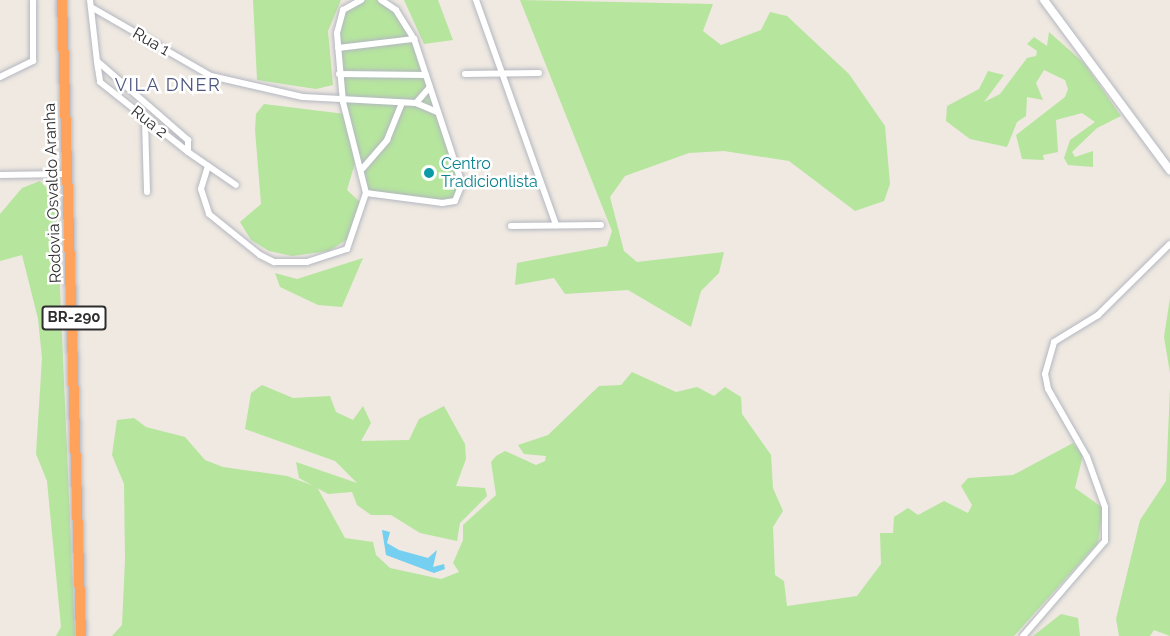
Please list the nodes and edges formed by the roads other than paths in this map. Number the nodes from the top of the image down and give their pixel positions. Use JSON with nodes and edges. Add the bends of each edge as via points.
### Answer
{"nodes":[{"id":1,"x":33,"y":0,"type":"edge"},
{"id":2,"x":62,"y":0,"type":"edge"},
{"id":3,"x":361,"y":0,"type":"edge"},
{"id":4,"x":381,"y":0,"type":"edge"},
{"id":5,"x":476,"y":0,"type":"edge"},
{"id":6,"x":1044,"y":0,"type":"edge"},
{"id":7,"x":91,"y":4,"type":"edge"},
{"id":8,"x":414,"y":39,"type":"junction"},
{"id":9,"x":338,"y":48,"type":"junction"},
{"id":10,"x":97,"y":62,"type":"junction"},
{"id":11,"x":539,"y":73,"type":"dead end"},
{"id":12,"x":339,"y":74,"type":"junction"},
{"id":13,"x":465,"y":74,"type":"dead end"},
{"id":14,"x":426,"y":75,"type":"junction"},
{"id":15,"x":501,"y":75,"type":"junction"},
{"id":16,"x":0,"y":76,"type":"edge"},
{"id":17,"x":430,"y":87,"type":"junction"},
{"id":18,"x":343,"y":102,"type":"junction"},
{"id":19,"x":402,"y":103,"type":"junction"},
{"id":20,"x":416,"y":103,"type":"junction"},
{"id":21,"x":437,"y":112,"type":"junction"},
{"id":22,"x":145,"y":120,"type":"junction"},
{"id":23,"x":188,"y":152,"type":"junction"},
{"id":24,"x":208,"y":166,"type":"junction"},
{"id":25,"x":363,"y":168,"type":"junction"},
{"id":26,"x":1170,"y":170,"type":"edge"},
{"id":27,"x":66,"y":174,"type":"junction"},
{"id":28,"x":0,"y":175,"type":"edge"},
{"id":29,"x":236,"y":185,"type":"dead end"},
{"id":30,"x":147,"y":192,"type":"dead end"},
{"id":31,"x":366,"y":193,"type":"junction"},
{"id":32,"x":556,"y":225,"type":"junction"},
{"id":33,"x":601,"y":225,"type":"dead end"},
{"id":34,"x":511,"y":226,"type":"dead end"},
{"id":35,"x":1170,"y":244,"type":"edge"},
{"id":36,"x":81,"y":636,"type":"edge"},
{"id":37,"x":1023,"y":636,"type":"edge"}],
"edges":[{"from":1,"to":16,"type":"street","via":[[33,61]]},
{"from":2,"to":27,"type":"highway","name":"Rodovia Osvaldo Aranha","number":"BR-290"},
{"from":3,"to":9,"type":"street","via":[[343,10]]},
{"from":4,"to":8,"type":"street","via":[[396,10]]},
{"from":5,"to":15,"type":"street"},
{"from":6,"to":26,"type":"street"},
{"from":7,"to":10,"type":"street","name":"Rua 2"},
{"from":7,"to":18,"type":"street","name":"Rua 1","via":[[211,76],[268,92]]},
{"from":8,"to":9,"type":"street"},
{"from":8,"to":14,"type":"street"},
{"from":9,"to":12,"type":"street"},
{"from":10,"to":22,"type":"street","name":"Rua 2","via":[[99,82]]},
{"from":10,"to":23,"type":"street","name":"Rua 2","via":[[188,140]]},
{"from":11,"to":15,"type":"street"},
{"from":12,"to":14,"type":"street"},
{"from":12,"to":18,"type":"street"},
{"from":13,"to":15,"type":"street"},
{"from":14,"to":17,"type":"street"},
{"from":15,"to":32,"type":"street"},
{"from":17,"to":20,"type":"street"},
{"from":17,"to":21,"type":"street"},
{"from":18,"to":19,"type":"street","name":"Rua 1"},
{"from":18,"to":25,"type":"street"},
{"from":19,"to":20,"type":"street","name":"Rua 1"},
{"from":19,"to":25,"type":"street","via":[[387,140]]},
{"from":20,"to":21,"type":"street"},
{"from":21,"to":31,"type":"street","via":[[458,165],[461,195],[442,203]]},
{"from":22,"to":23,"type":"street","name":"Rua 2"},
{"from":22,"to":30,"type":"street"},
{"from":23,"to":24,"type":"street","name":"Rua 2"},
{"from":24,"to":29,"type":"street","name":"Rua 2"},
{"from":24,"to":31,"type":"street","via":[[201,189],[209,214],[274,262],[307,262],[347,249]]},
{"from":25,"to":31,"type":"street"},
{"from":27,"to":28,"type":"street"},
{"from":27,"to":36,"type":"highway","name":"Rodovia Osvaldo Aranha","number":"BR-290"},
{"from":32,"to":33,"type":"street"},
{"from":32,"to":34,"type":"street"},
{"from":35,"to":37,"type":"street","via":[[1098,315],[1054,342],[1045,374],[1048,389],[1087,457],[1105,507],[1105,541]]}]}
